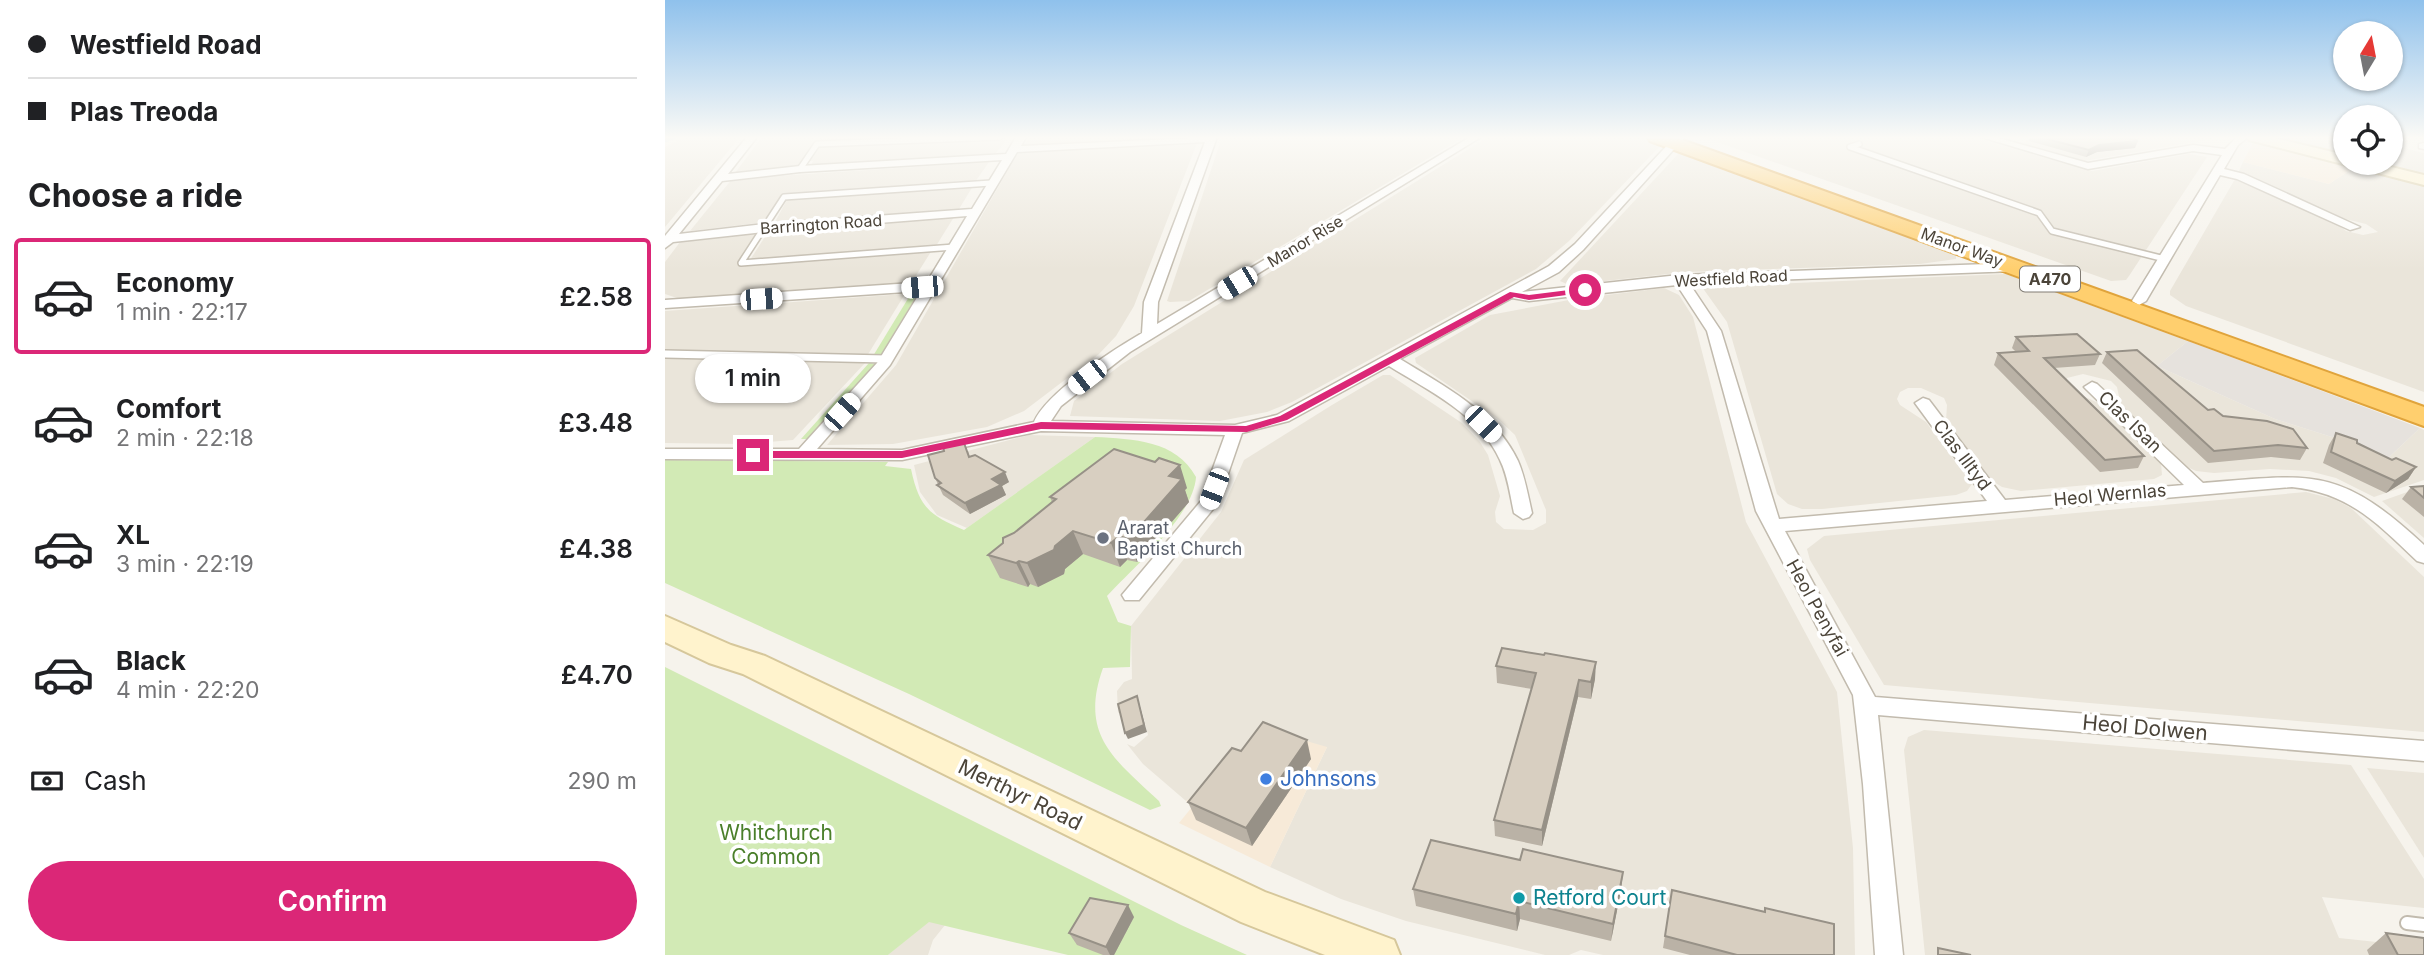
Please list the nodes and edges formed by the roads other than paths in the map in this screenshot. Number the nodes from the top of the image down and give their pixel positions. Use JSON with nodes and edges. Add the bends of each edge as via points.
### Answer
{"nodes":[{"id":1,"x":715,"y":182,"type":"edge"},
{"id":2,"x":1195,"y":182,"type":"edge"},
{"id":3,"x":1401,"y":182,"type":"edge"},
{"id":4,"x":1636,"y":182,"type":"edge"},
{"id":5,"x":1790,"y":182,"type":"edge"},
{"id":6,"x":1799,"y":182,"type":"edge"},
{"id":7,"x":1948,"y":182,"type":"edge"},
{"id":8,"x":2211,"y":182,"type":"edge"},
{"id":9,"x":2252,"y":182,"type":"edge"},
{"id":10,"x":991,"y":183,"type":"joint"},
{"id":11,"x":974,"y":212,"type":"junction"},
{"id":12,"x":2354,"y":227,"type":"dead end"},
{"id":13,"x":765,"y":228,"type":"junction"},
{"id":14,"x":667,"y":242,"type":"edge"},
{"id":15,"x":954,"y":247,"type":"junction"},
{"id":16,"x":1974,"y":251,"type":"junction"},
{"id":17,"x":2165,"y":259,"type":"junction"},
{"id":18,"x":2016,"y":267,"type":"junction"},
{"id":19,"x":1951,"y":270,"type":"junction"},
{"id":20,"x":1679,"y":279,"type":"junction"},
{"id":21,"x":930,"y":286,"type":"junction"},
{"id":22,"x":1513,"y":294,"type":"junction"},
{"id":23,"x":2139,"y":301,"type":"junction"},
{"id":24,"x":665,"y":304,"type":"edge"},
{"id":25,"x":1149,"y":335,"type":"junction"},
{"id":26,"x":665,"y":354,"type":"edge"},
{"id":27,"x":886,"y":359,"type":"junction"},
{"id":28,"x":1391,"y":360,"type":"junction"},
{"id":29,"x":2092,"y":387,"type":"dead end"},
{"id":30,"x":1923,"y":403,"type":"dead end"},
{"id":31,"x":2424,"y":405,"type":"edge"},
{"id":32,"x":2424,"y":417,"type":"edge"},
{"id":33,"x":1041,"y":426,"type":"junction"},
{"id":34,"x":1235,"y":430,"type":"junction"},
{"id":35,"x":665,"y":454,"type":"edge"},
{"id":36,"x":803,"y":455,"type":"junction"},
{"id":37,"x":2197,"y":487,"type":"junction"},
{"id":38,"x":2000,"y":506,"type":"junction"},
{"id":39,"x":1523,"y":513,"type":"dead end"},
{"id":40,"x":1772,"y":526,"type":"junction"},
{"id":41,"x":2424,"y":556,"type":"edge"},
{"id":42,"x":1132,"y":595,"type":"dead end"},
{"id":43,"x":665,"y":628,"type":"edge"},
{"id":44,"x":1865,"y":705,"type":"junction"},
{"id":45,"x":2424,"y":751,"type":"edge"},
{"id":46,"x":2407,"y":923,"type":"dead end"},
{"id":47,"x":2424,"y":925,"type":"edge"},
{"id":48,"x":1379,"y":955,"type":"edge"},
{"id":49,"x":1889,"y":955,"type":"edge"}],
"edges":[{"from":1,"to":14,"type":"street"},
{"from":2,"to":25,"type":"street","via":[[1151,302]]},
{"from":3,"to":25,"type":"street","name":"Manor Rise"},
{"from":4,"to":22,"type":"street","via":[[1567,258]]},
{"from":5,"to":16,"type":"highway","name":"Manor Way","number":"A470"},
{"from":6,"to":23,"type":"highway","name":"Manor Way","number":"A470"},
{"from":7,"to":17,"type":"lane","via":[[2039,213],[2052,231]]},
{"from":8,"to":17,"type":"street"},
{"from":9,"to":12,"type":"street"},
{"from":10,"to":11,"type":"street"},
{"from":10,"to":13,"type":"lane","via":[[784,197]]},
{"from":11,"to":13,"type":"street","name":"Barrington Road"},
{"from":11,"to":15,"type":"street"},
{"from":13,"to":14,"type":"street","name":"Barrington Road"},
{"from":13,"to":15,"type":"lane","via":[[741,263]]},
{"from":15,"to":21,"type":"street"},
{"from":16,"to":18,"type":"highway","name":"Manor Way","number":"A470"},
{"from":16,"to":19,"type":"street","via":[[1976,258],[1971,264]]},
{"from":17,"to":23,"type":"street"},
{"from":18,"to":19,"type":"street","name":"Westfield Road"},
{"from":18,"to":32,"type":"highway","name":"Manor Way","number":"A470"},
{"from":19,"to":20,"type":"street","name":"Westfield Road"},
{"from":20,"to":22,"type":"street","name":"Westfield Road","via":[[1529,297]]},
{"from":20,"to":40,"type":"street","name":"Heol Penyfai","via":[[1714,331],[1759,496]]},
{"from":21,"to":24,"type":"street"},
{"from":21,"to":27,"type":"street"},
{"from":22,"to":28,"type":"street"},
{"from":23,"to":31,"type":"highway","name":"Manor Way","number":"A470"},
{"from":25,"to":33,"type":"street","name":"Manor Rise","via":[[1055,402]]},
{"from":26,"to":27,"type":"lane"},
{"from":27,"to":36,"type":"street"},
{"from":28,"to":34,"type":"street","via":[[1283,418]]},
{"from":28,"to":39,"type":"street","via":[[1493,434],[1509,460]]},
{"from":29,"to":37,"type":"street","name":"Clas ISan"},
{"from":30,"to":38,"type":"street","name":"Clas Illtyd"},
{"from":33,"to":34,"type":"street"},
{"from":33,"to":36,"type":"street","via":[[902,455]]},
{"from":34,"to":42,"type":"street","via":[[1209,503]]},
{"from":35,"to":36,"type":"street"},
{"from":37,"to":38,"type":"street","name":"Heol Wernlas"},
{"from":37,"to":41,"type":"street","name":"Heol Wernlas","via":[[2292,481],[2333,487],[2366,502]]},
{"from":38,"to":40,"type":"street","name":"Heol Wernlas"},
{"from":40,"to":44,"type":"street","name":"Heol Penyfai","via":[[1857,679]]},
{"from":43,"to":48,"type":"street","name":"Merthyr Road","via":[[754,665],[1266,913]]},
{"from":44,"to":45,"type":"street","name":"Heol Dolwen"},
{"from":44,"to":49,"type":"street","name":"Heol Penyfai"},
{"from":46,"to":47,"type":"lane"}]}
